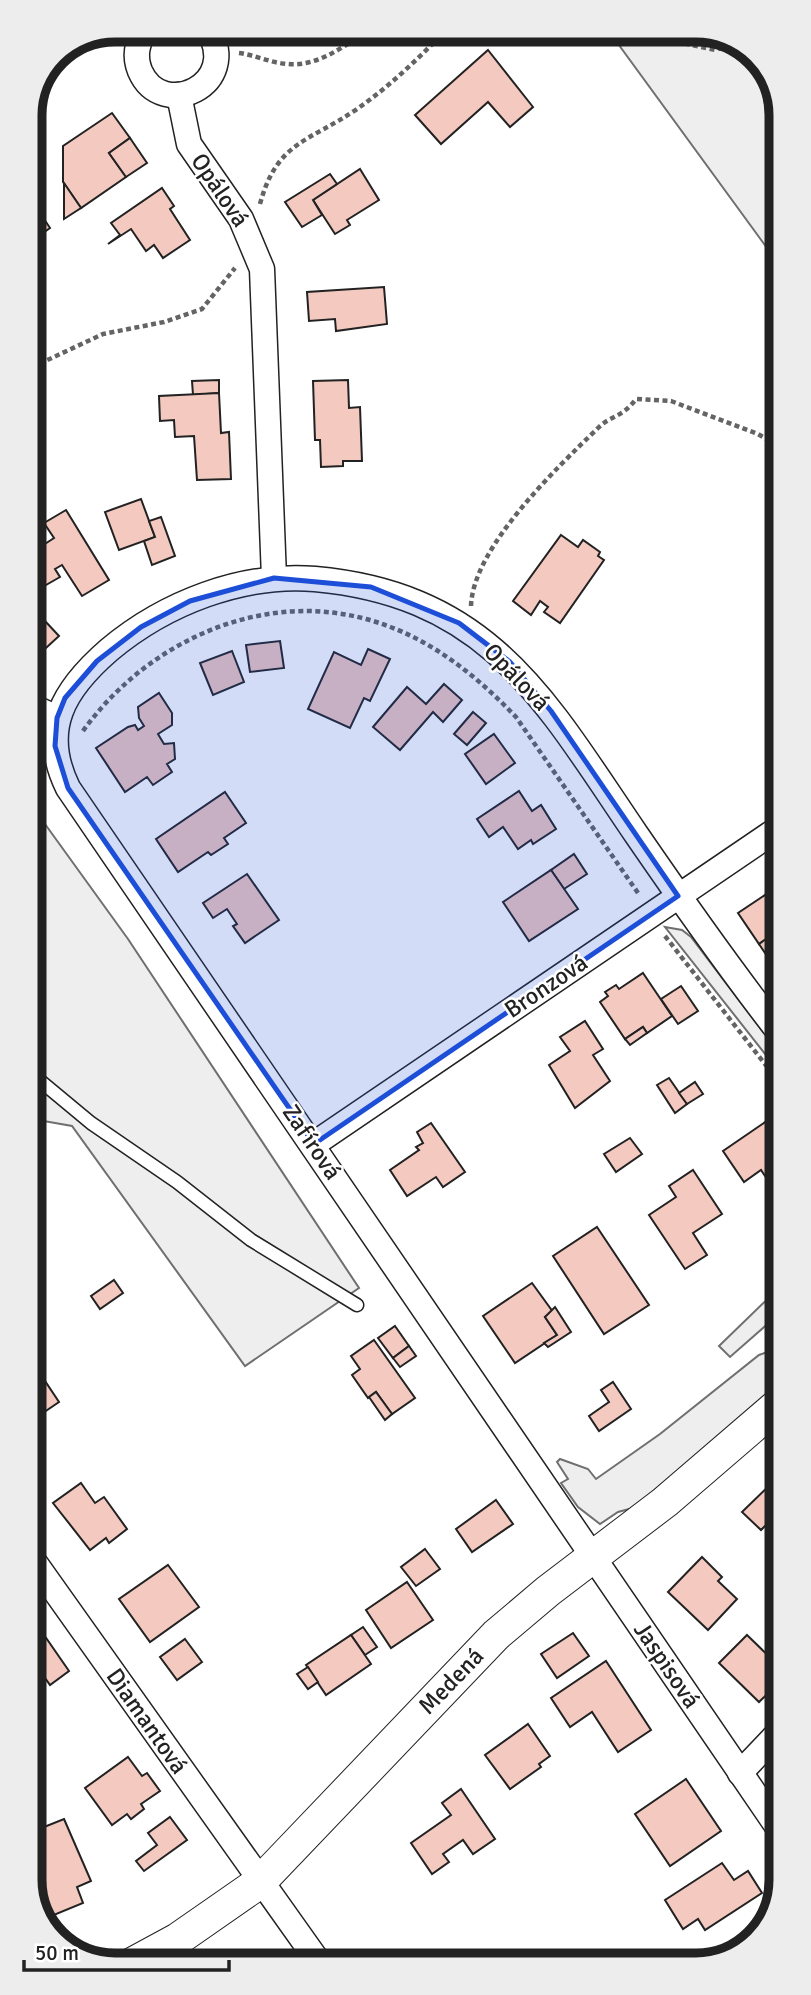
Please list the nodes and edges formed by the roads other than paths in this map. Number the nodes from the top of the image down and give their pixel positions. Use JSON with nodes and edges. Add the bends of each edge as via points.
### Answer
{"nodes":[{"id":1,"x":141,"y":42,"type":"edge"},
{"id":2,"x":213,"y":42,"type":"edge"},
{"id":3,"x":179,"y":95,"type":"junction"},
{"id":4,"x":274,"y":578,"type":"junction"},
{"id":5,"x":141,"y":627,"type":"joint"},
{"id":6,"x":42,"y":711,"type":"edge"},
{"id":7,"x":57,"y":718,"type":"junction"},
{"id":8,"x":769,"y":835,"type":"edge"},
{"id":9,"x":678,"y":896,"type":"junction"},
{"id":10,"x":769,"y":1019,"type":"edge"},
{"id":11,"x":42,"y":1082,"type":"edge"},
{"id":12,"x":314,"y":1144,"type":"junction"},
{"id":13,"x":357,"y":1305,"type":"dead end"},
{"id":14,"x":769,"y":1413,"type":"edge"},
{"id":15,"x":594,"y":1557,"type":"junction"},
{"id":16,"x":42,"y":1572,"type":"edge"},
{"id":17,"x":769,"y":1743,"type":"edge"},
{"id":18,"x":740,"y":1773,"type":"junction"},
{"id":19,"x":769,"y":1815,"type":"edge"},
{"id":20,"x":260,"y":1882,"type":"junction"},
{"id":21,"x":152,"y":1953,"type":"edge"},
{"id":22,"x":312,"y":1953,"type":"edge"}],
"edges":[{"from":1,"to":3,"type":"street","via":[[137,51],[143,77],[165,93]]},
{"from":2,"to":3,"type":"street","via":[[216,65],[202,86]]},
{"from":3,"to":4,"type":"street","name":"Opálová","via":[[189,144],[242,219],[262,269]]},
{"from":4,"to":5,"type":"street","name":"Opálová","via":[[219,590]]},
{"from":4,"to":9,"type":"street","name":"Opálová","via":[[371,587],[428,607],[471,631],[534,689]]},
{"from":5,"to":7,"type":"street","name":"Zafírová","via":[[78,680]]},
{"from":6,"to":7,"type":"street"},
{"from":7,"to":12,"type":"street","name":"Zafírová","via":[[55,746],[68,788]]},
{"from":8,"to":9,"type":"street","name":"Bronzová"},
{"from":9,"to":10,"type":"street","name":"Opálová"},
{"from":9,"to":12,"type":"street","name":"Bronzová"},
{"from":11,"to":13,"type":"lane","via":[[91,1124],[177,1182],[251,1240]]},
{"from":12,"to":15,"type":"street","name":"Zafírová"},
{"from":14,"to":15,"type":"street","name":"Medená"},
{"from":15,"to":18,"type":"street","name":"Jaspisová"},
{"from":15,"to":20,"type":"street","name":"Medená","via":[[496,1635]]},
{"from":16,"to":20,"type":"street","name":"Diamantová"},
{"from":17,"to":18,"type":"street"},
{"from":18,"to":19,"type":"street","name":"Jaspisová"},
{"from":20,"to":21,"type":"street","name":"Medená"},
{"from":20,"to":22,"type":"street"}]}
